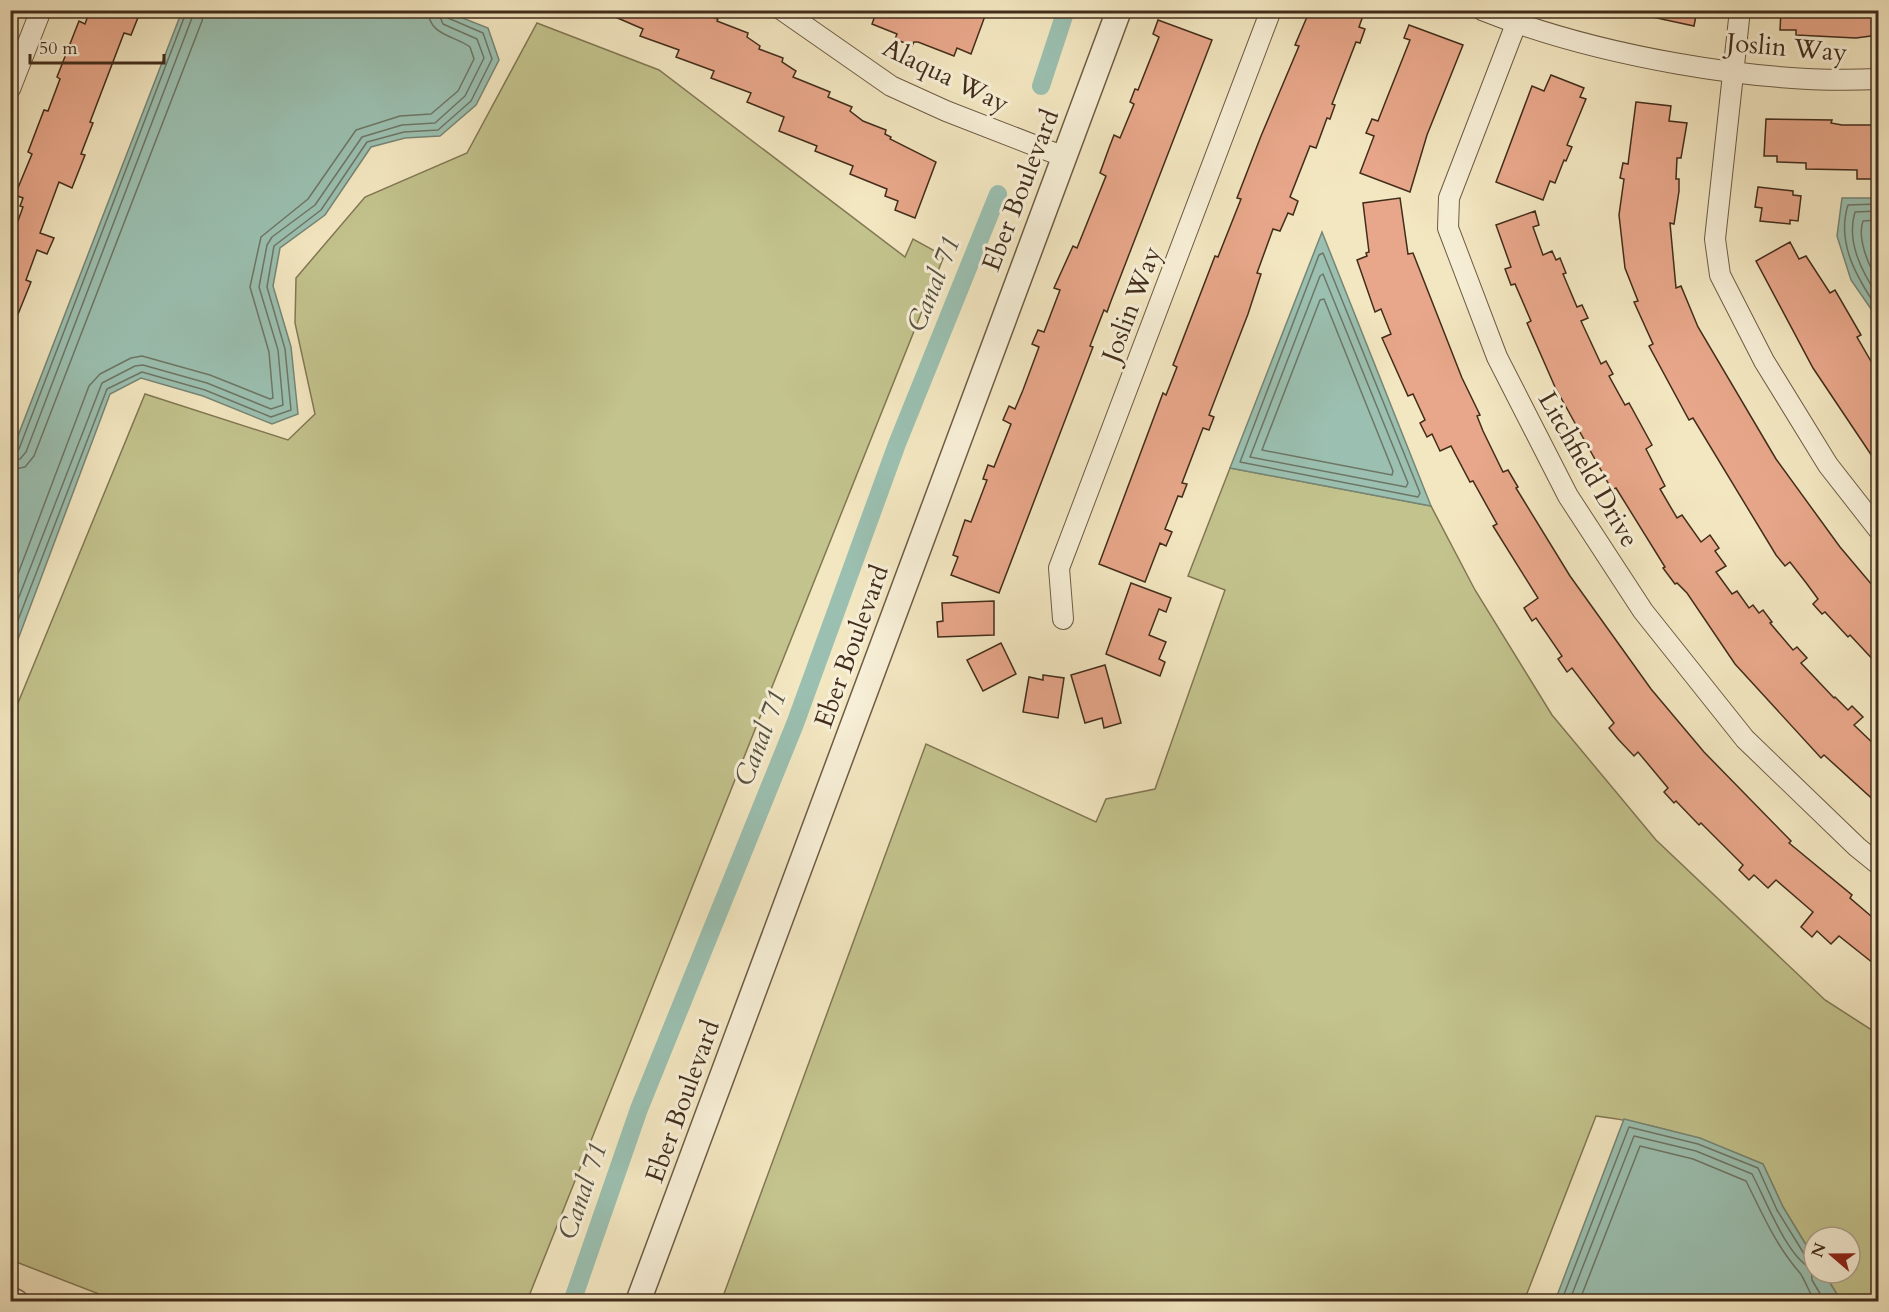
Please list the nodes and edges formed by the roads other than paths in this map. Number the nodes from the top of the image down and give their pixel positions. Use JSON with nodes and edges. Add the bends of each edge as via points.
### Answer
{"nodes":[{"id":1,"x":41,"y":10,"type":"edge"},
{"id":2,"x":782,"y":10,"type":"edge"},
{"id":3,"x":1119,"y":10,"type":"edge"},
{"id":4,"x":1271,"y":10,"type":"edge"},
{"id":5,"x":1482,"y":10,"type":"edge"},
{"id":6,"x":1740,"y":10,"type":"edge"},
{"id":7,"x":1516,"y":24,"type":"junction"},
{"id":8,"x":1733,"y":72,"type":"junction"},
{"id":9,"x":1878,"y":79,"type":"edge"},
{"id":10,"x":10,"y":89,"type":"edge"},
{"id":11,"x":1062,"y":156,"type":"junction"},
{"id":12,"x":1878,"y":529,"type":"edge"},
{"id":13,"x":1063,"y":619,"type":"dead end"},
{"id":14,"x":1878,"y":864,"type":"edge"},
{"id":15,"x":10,"y":1299,"type":"edge"},
{"id":16,"x":16,"y":1302,"type":"edge"},
{"id":17,"x":638,"y":1302,"type":"edge"}],
"edges":[{"from":1,"to":10,"type":"street"},
{"from":2,"to":11,"type":"street","name":"Alaqua Way","via":[[891,86]]},
{"from":3,"to":11,"type":"street","name":"Eber Boulevard"},
{"from":4,"to":13,"type":"street","name":"Joslin Way","via":[[1059,568]]},
{"from":5,"to":7,"type":"street","name":"Joslin Way"},
{"from":6,"to":8,"type":"street"},
{"from":7,"to":8,"type":"street","name":"Joslin Way","via":[[1647,57]]},
{"from":7,"to":14,"type":"street","name":"Litchfield Drive","via":[[1449,198],[1448,228],[1497,357],[1568,496],[1642,611],[1745,739]]},
{"from":8,"to":9,"type":"street","name":"Joslin Way","via":[[1837,81]]},
{"from":8,"to":12,"type":"street","via":[[1715,239],[1720,276],[1764,361],[1828,465]]},
{"from":11,"to":17,"type":"street","name":"Eber Boulevard"},
{"from":15,"to":16,"type":"street"}]}
